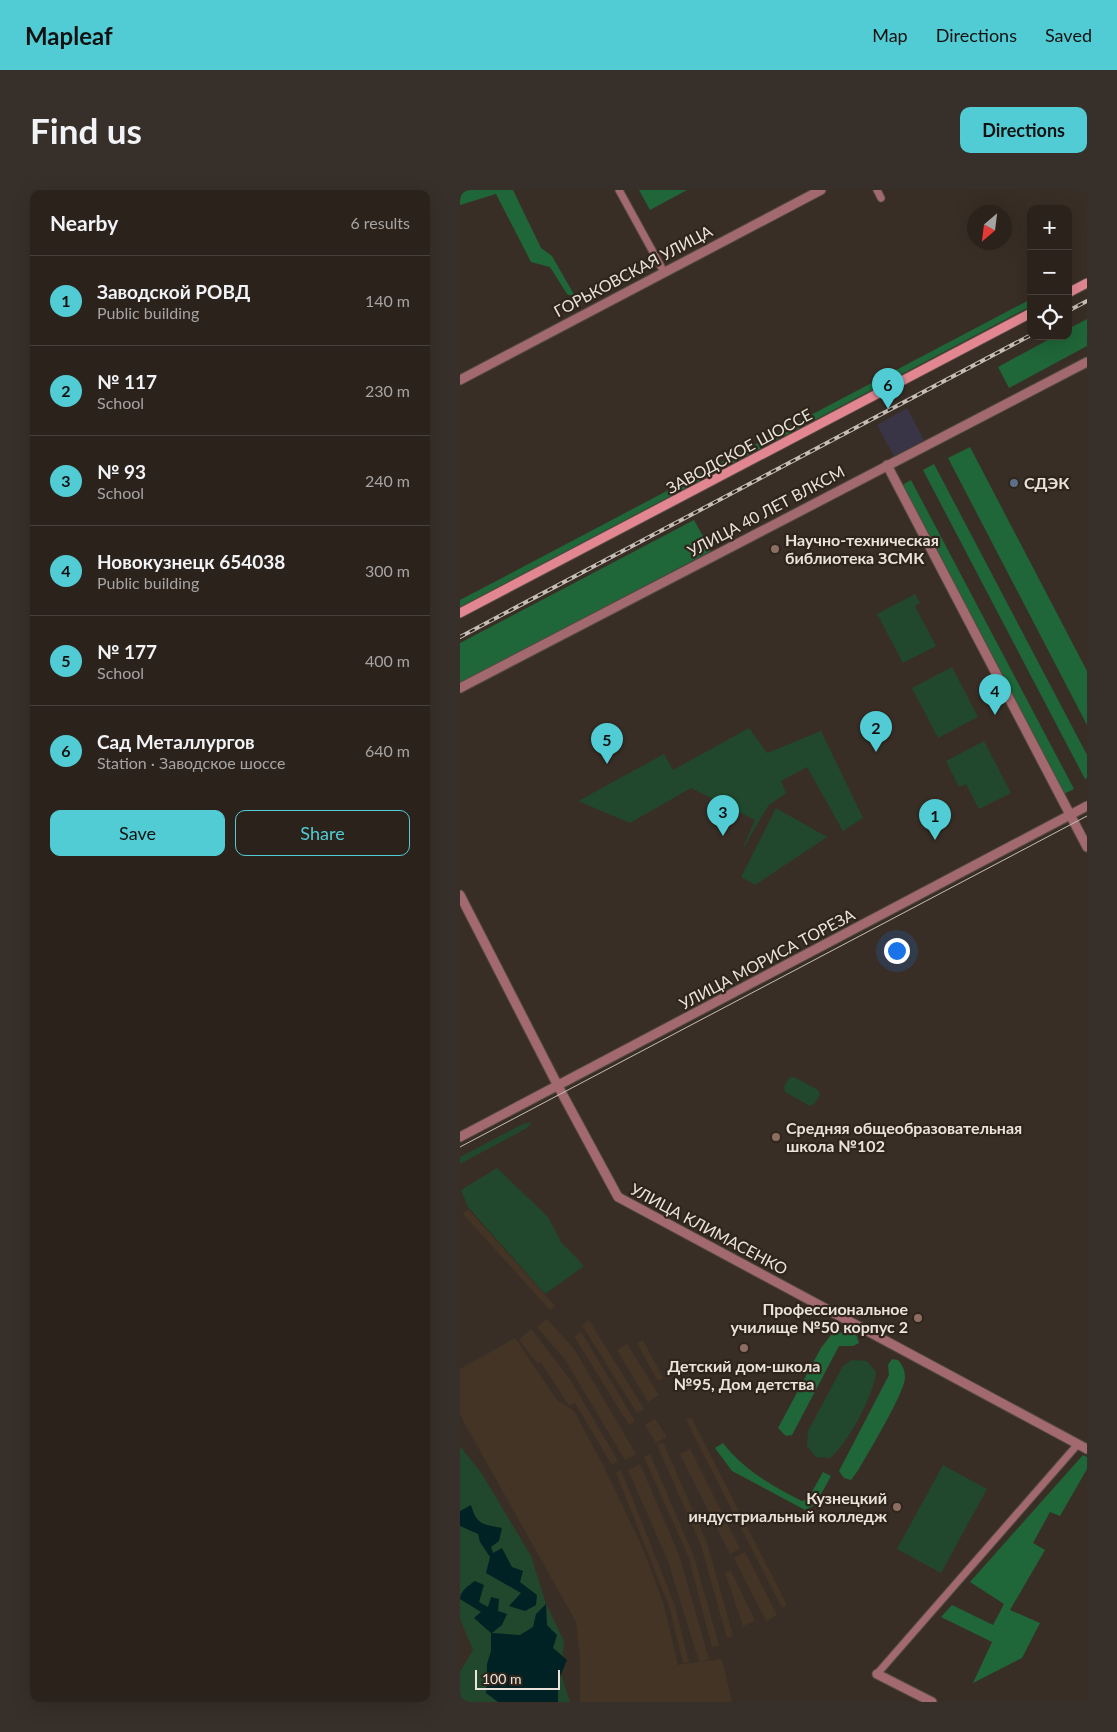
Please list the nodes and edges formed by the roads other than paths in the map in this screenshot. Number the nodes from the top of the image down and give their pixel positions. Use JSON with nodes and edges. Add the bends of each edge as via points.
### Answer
{"nodes":[{"id":1,"x":619,"y":190,"type":"edge"},
{"id":2,"x":821,"y":190,"type":"edge"},
{"id":3,"x":876,"y":190,"type":"edge"},
{"id":4,"x":881,"y":198,"type":"dead end"},
{"id":5,"x":664,"y":272,"type":"junction"},
{"id":6,"x":1087,"y":283,"type":"edge"},
{"id":7,"x":1072,"y":291,"type":"edge"},
{"id":8,"x":1027,"y":315,"type":"edge"},
{"id":9,"x":1087,"y":362,"type":"edge"},
{"id":10,"x":460,"y":380,"type":"edge"},
{"id":11,"x":886,"y":465,"type":"junction"},
{"id":12,"x":460,"y":613,"type":"edge"},
{"id":13,"x":460,"y":688,"type":"edge"},
{"id":14,"x":1087,"y":806,"type":"edge"},
{"id":15,"x":1070,"y":815,"type":"junction"},
{"id":16,"x":1087,"y":847,"type":"edge"},
{"id":17,"x":460,"y":896,"type":"edge"},
{"id":18,"x":558,"y":1086,"type":"junction"},
{"id":19,"x":460,"y":1137,"type":"edge"},
{"id":20,"x":1078,"y":1444,"type":"junction"},
{"id":21,"x":1087,"y":1449,"type":"edge"},
{"id":22,"x":877,"y":1674,"type":"joint"},
{"id":23,"x":932,"y":1702,"type":"edge"}],
"edges":[{"from":1,"to":5,"type":"street"},
{"from":2,"to":5,"type":"street","name":"ГОРЬКОВСКАЯ УЛИЦА"},
{"from":3,"to":4,"type":"street"},
{"from":5,"to":10,"type":"street","name":"ГОРЬКОВСКАЯ УЛИЦА"},
{"from":6,"to":7,"type":"main road"},
{"from":8,"to":12,"type":"main road","name":"ЗАВОДСКОЕ ШОССЕ"},
{"from":9,"to":11,"type":"street","name":"УЛИЦА 40 ЛЕТ ВЛКСМ"},
{"from":11,"to":13,"type":"street","name":"УЛИЦА 40 ЛЕТ ВЛКСМ"},
{"from":11,"to":15,"type":"street"},
{"from":14,"to":15,"type":"street","name":"УЛИЦА МОРИСА ТОРЕЗА"},
{"from":15,"to":16,"type":"street"},
{"from":15,"to":18,"type":"street","name":"УЛИЦА МОРИСА ТОРЕЗА"},
{"from":17,"to":18,"type":"street","name":"УЛИЦА КЛИМАСЕНКО"},
{"from":18,"to":19,"type":"street","name":"УЛИЦА МОРИСА ТОРЕЗА"},
{"from":18,"to":20,"type":"street","name":"УЛИЦА КЛИМАСЕНКО","via":[[618,1197]]},
{"from":20,"to":21,"type":"street","name":"УЛИЦА КЛИМАСЕНКО"},
{"from":20,"to":22,"type":"street"},
{"from":22,"to":23,"type":"street"}]}
